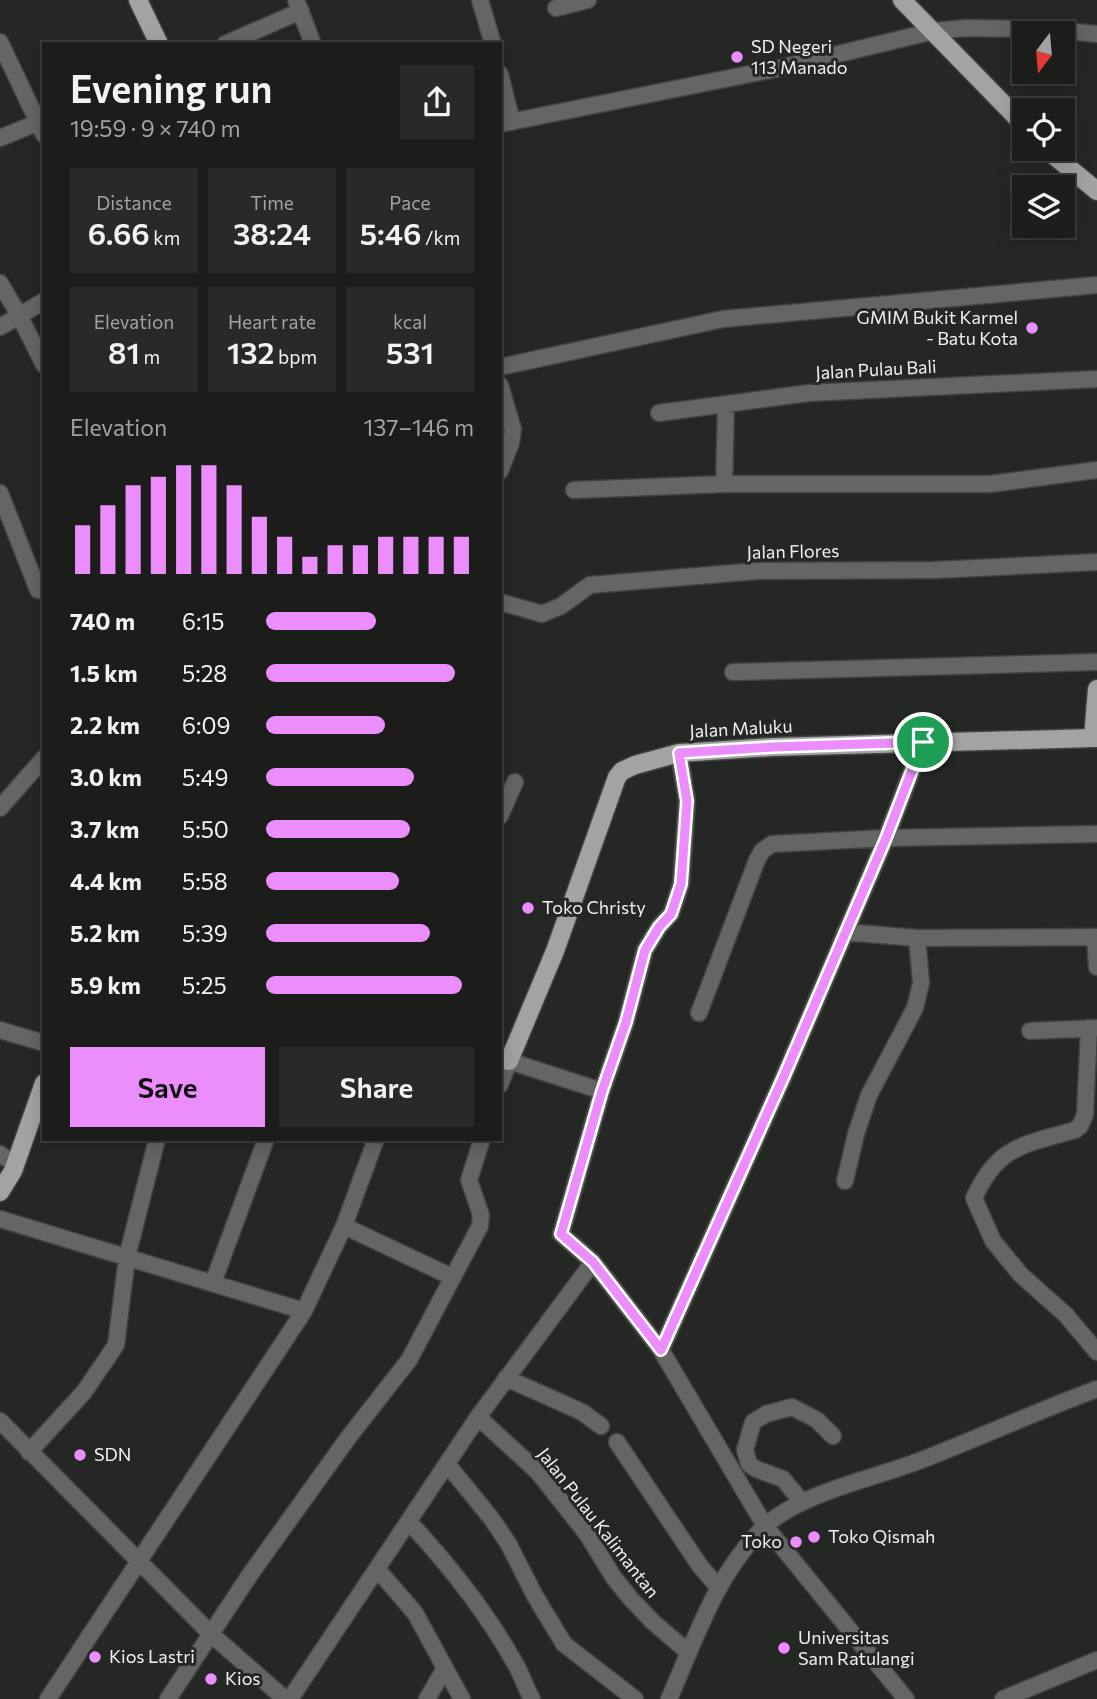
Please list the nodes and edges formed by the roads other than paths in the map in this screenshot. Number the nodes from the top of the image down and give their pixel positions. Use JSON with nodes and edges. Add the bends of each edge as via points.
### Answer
{"nodes":[{"id":1,"x":138,"y":0,"type":"edge"},
{"id":2,"x":480,"y":0,"type":"edge"},
{"id":3,"x":588,"y":0,"type":"edge"},
{"id":4,"x":902,"y":0,"type":"edge"},
{"id":5,"x":298,"y":6,"type":"edge"},
{"id":6,"x":556,"y":8,"type":"dead end"},
{"id":7,"x":934,"y":31,"type":"junction"},
{"id":8,"x":1097,"y":34,"type":"edge"},
{"id":9,"x":0,"y":42,"type":"edge"},
{"id":10,"x":158,"y":42,"type":"edge"},
{"id":11,"x":229,"y":42,"type":"edge"},
{"id":12,"x":312,"y":42,"type":"edge"},
{"id":13,"x":492,"y":42,"type":"edge"},
{"id":14,"x":502,"y":90,"type":"edge"},
{"id":15,"x":1012,"y":112,"type":"edge"},
{"id":16,"x":506,"y":123,"type":"edge"},
{"id":17,"x":42,"y":126,"type":"edge"},
{"id":18,"x":0,"y":138,"type":"edge"},
{"id":19,"x":1061,"y":161,"type":"edge"},
{"id":20,"x":1097,"y":191,"type":"edge"},
{"id":21,"x":0,"y":283,"type":"edge"},
{"id":22,"x":1097,"y":285,"type":"edge"},
{"id":23,"x":42,"y":303,"type":"edge"},
{"id":24,"x":19,"y":315,"type":"junction"},
{"id":25,"x":0,"y":327,"type":"edge"},
{"id":26,"x":42,"y":361,"type":"edge"},
{"id":27,"x":502,"y":367,"type":"edge"},
{"id":28,"x":1097,"y":379,"type":"edge"},
{"id":29,"x":502,"y":392,"type":"edge"},
{"id":30,"x":726,"y":405,"type":"junction"},
{"id":31,"x":659,"y":413,"type":"dead end"},
{"id":32,"x":502,"y":466,"type":"edge"},
{"id":33,"x":1097,"y":470,"type":"edge"},
{"id":34,"x":724,"y":484,"type":"junction"},
{"id":35,"x":574,"y":490,"type":"dead end"},
{"id":36,"x":0,"y":493,"type":"edge"},
{"id":37,"x":1097,"y":562,"type":"edge"},
{"id":38,"x":38,"y":590,"type":"dead end"},
{"id":39,"x":502,"y":604,"type":"edge"},
{"id":40,"x":1097,"y":662,"type":"edge"},
{"id":41,"x":733,"y":671,"type":"dead end"},
{"id":42,"x":1097,"y":689,"type":"edge"},
{"id":43,"x":1095,"y":738,"type":"edge"},
{"id":44,"x":923,"y":742,"type":"junction"},
{"id":45,"x":679,"y":753,"type":"junction"},
{"id":46,"x":42,"y":760,"type":"edge"},
{"id":47,"x":515,"y":782,"type":"dead end"},
{"id":48,"x":0,"y":808,"type":"edge"},
{"id":49,"x":502,"y":811,"type":"edge"},
{"id":50,"x":1097,"y":834,"type":"edge"},
{"id":51,"x":886,"y":838,"type":"junction"},
{"id":52,"x":845,"y":932,"type":"junction"},
{"id":53,"x":1096,"y":937,"type":"edge"},
{"id":54,"x":918,"y":939,"type":"junction"},
{"id":55,"x":1097,"y":967,"type":"edge"},
{"id":56,"x":699,"y":1013,"type":"dead end"},
{"id":57,"x":1093,"y":1028,"type":"edge"},
{"id":58,"x":0,"y":1030,"type":"edge"},
{"id":59,"x":1030,"y":1031,"type":"dead end"},
{"id":60,"x":42,"y":1042,"type":"edge"},
{"id":61,"x":505,"y":1060,"type":"edge"},
{"id":62,"x":42,"y":1089,"type":"edge"},
{"id":63,"x":602,"y":1091,"type":"junction"},
{"id":64,"x":156,"y":1141,"type":"edge"},
{"id":65,"x":265,"y":1141,"type":"edge"},
{"id":66,"x":375,"y":1141,"type":"edge"},
{"id":67,"x":481,"y":1141,"type":"edge"},
{"id":68,"x":0,"y":1154,"type":"edge"},
{"id":69,"x":16,"y":1165,"type":"junction"},
{"id":70,"x":845,"y":1181,"type":"dead end"},
{"id":71,"x":0,"y":1192,"type":"edge"},
{"id":72,"x":0,"y":1219,"type":"edge"},
{"id":73,"x":344,"y":1226,"type":"junction"},
{"id":74,"x":127,"y":1257,"type":"junction"},
{"id":75,"x":593,"y":1262,"type":"junction"},
{"id":76,"x":452,"y":1277,"type":"junction"},
{"id":77,"x":213,"y":1283,"type":"junction"},
{"id":78,"x":304,"y":1311,"type":"junction"},
{"id":79,"x":661,"y":1350,"type":"junction"},
{"id":80,"x":1097,"y":1352,"type":"edge"},
{"id":81,"x":506,"y":1378,"type":"junction"},
{"id":82,"x":1097,"y":1389,"type":"edge"},
{"id":83,"x":478,"y":1417,"type":"junction"},
{"id":84,"x":0,"y":1421,"type":"edge"},
{"id":85,"x":601,"y":1426,"type":"dead end"},
{"id":86,"x":833,"y":1436,"type":"dead end"},
{"id":87,"x":617,"y":1442,"type":"dead end"},
{"id":88,"x":29,"y":1452,"type":"junction"},
{"id":89,"x":447,"y":1464,"type":"junction"},
{"id":90,"x":802,"y":1502,"type":"junction"},
{"id":91,"x":410,"y":1523,"type":"junction"},
{"id":92,"x":765,"y":1526,"type":"junction"},
{"id":93,"x":137,"y":1561,"type":"junction"},
{"id":94,"x":378,"y":1570,"type":"junction"},
{"id":95,"x":719,"y":1588,"type":"junction"},
{"id":96,"x":211,"y":1634,"type":"junction"},
{"id":97,"x":688,"y":1652,"type":"junction"},
{"id":98,"x":1097,"y":1660,"type":"edge"},
{"id":99,"x":445,"y":1668,"type":"junction"},
{"id":100,"x":48,"y":1699,"type":"edge"},
{"id":101,"x":168,"y":1699,"type":"edge"},
{"id":102,"x":288,"y":1699,"type":"edge"},
{"id":103,"x":426,"y":1699,"type":"edge"},
{"id":104,"x":462,"y":1699,"type":"edge"},
{"id":105,"x":532,"y":1699,"type":"edge"},
{"id":106,"x":635,"y":1699,"type":"edge"},
{"id":107,"x":669,"y":1699,"type":"edge"},
{"id":108,"x":906,"y":1699,"type":"edge"},
{"id":109,"x":1003,"y":1699,"type":"edge"}],
"edges":[{"from":1,"to":10,"type":"main road"},
{"from":2,"to":13,"type":"street"},
{"from":3,"to":6,"type":"street"},
{"from":4,"to":7,"type":"main road"},
{"from":5,"to":11,"type":"street"},
{"from":5,"to":12,"type":"street"},
{"from":7,"to":8,"type":"street","via":[[1045,29]]},
{"from":7,"to":15,"type":"main road"},
{"from":7,"to":16,"type":"street","via":[[780,68]]},
{"from":9,"to":17,"type":"street"},
{"from":14,"to":16,"type":"street"},
{"from":17,"to":18,"type":"street"},
{"from":19,"to":20,"type":"main road"},
{"from":21,"to":24,"type":"street"},
{"from":22,"to":27,"type":"street","via":[[723,319]]},
{"from":23,"to":24,"type":"street"},
{"from":24,"to":25,"type":"street"},
{"from":24,"to":26,"type":"street"},
{"from":28,"to":30,"type":"street","name":"Jalan Pulau Bali","via":[[809,393]]},
{"from":29,"to":32,"type":"street","via":[[513,429]]},
{"from":30,"to":31,"type":"street","name":"Jalan Pulau Bali"},
{"from":30,"to":34,"type":"street"},
{"from":33,"to":34,"type":"street","via":[[990,484]]},
{"from":34,"to":35,"type":"street"},
{"from":36,"to":38,"type":"street"},
{"from":37,"to":39,"type":"street","name":"Jalan Flores","via":[[935,570],[757,571],[590,585],[542,614]]},
{"from":40,"to":41,"type":"street"},
{"from":42,"to":43,"type":"main road"},
{"from":43,"to":44,"type":"main road","name":"Jalan Maluku"},
{"from":44,"to":45,"type":"main road","name":"Jalan Maluku"},
{"from":44,"to":51,"type":"street"},
{"from":45,"to":61,"type":"main road","name":"Jalan Maluku","via":[[635,765],[617,777],[555,951]]},
{"from":45,"to":63,"type":"street","via":[[687,801],[681,884],[671,914],[645,950]]},
{"from":46,"to":48,"type":"street"},
{"from":47,"to":49,"type":"street"},
{"from":50,"to":51,"type":"street"},
{"from":51,"to":52,"type":"street"},
{"from":51,"to":56,"type":"street","via":[[772,844],[762,851]]},
{"from":52,"to":54,"type":"street"},
{"from":52,"to":79,"type":"street"},
{"from":53,"to":54,"type":"street"},
{"from":53,"to":55,"type":"street"},
{"from":54,"to":70,"type":"street","via":[[921,983],[915,1008],[869,1095]]},
{"from":57,"to":59,"type":"street"},
{"from":57,"to":80,"type":"street","via":[[1085,1115],[1080,1126],[1015,1148],[993,1164],[974,1198],[993,1241]]},
{"from":58,"to":60,"type":"street"},
{"from":61,"to":63,"type":"street"},
{"from":62,"to":69,"type":"main road"},
{"from":63,"to":75,"type":"street","via":[[561,1234]]},
{"from":64,"to":74,"type":"street"},
{"from":65,"to":77,"type":"street"},
{"from":66,"to":73,"type":"street"},
{"from":67,"to":76,"type":"street","via":[[469,1180],[481,1220]]},
{"from":68,"to":69,"type":"street"},
{"from":69,"to":71,"type":"main road"},
{"from":72,"to":74,"type":"street"},
{"from":73,"to":76,"type":"street"},
{"from":73,"to":78,"type":"street"},
{"from":74,"to":77,"type":"street"},
{"from":74,"to":88,"type":"street","via":[[116,1345],[84,1392]]},
{"from":75,"to":79,"type":"street"},
{"from":75,"to":81,"type":"street"},
{"from":76,"to":96,"type":"street","via":[[409,1360],[348,1438]]},
{"from":77,"to":78,"type":"street"},
{"from":78,"to":93,"type":"street"},
{"from":79,"to":92,"type":"street"},
{"from":81,"to":83,"type":"street"},
{"from":81,"to":85,"type":"street","via":[[582,1412]]},
{"from":82,"to":90,"type":"street","via":[[919,1461]]},
{"from":83,"to":89,"type":"street"},
{"from":83,"to":97,"type":"street","name":"Jalan Pulau Kalimantan","via":[[538,1472],[631,1599]]},
{"from":84,"to":88,"type":"street"},
{"from":86,"to":90,"type":"street","via":[[817,1420],[792,1407],[753,1422],[745,1450],[749,1464],[783,1479]]},
{"from":87,"to":95,"type":"street"},
{"from":88,"to":93,"type":"street"},
{"from":89,"to":91,"type":"street"},
{"from":89,"to":106,"type":"street","via":[[508,1543],[564,1644]]},
{"from":90,"to":92,"type":"street"},
{"from":91,"to":94,"type":"street"},
{"from":91,"to":105,"type":"street","via":[[474,1600]]},
{"from":92,"to":95,"type":"street","via":[[739,1555]]},
{"from":92,"to":108,"type":"street"},
{"from":93,"to":96,"type":"street"},
{"from":93,"to":100,"type":"street"},
{"from":94,"to":99,"type":"street","via":[[415,1613]]},
{"from":94,"to":102,"type":"street"},
{"from":95,"to":97,"type":"street"},
{"from":96,"to":101,"type":"street"},
{"from":96,"to":102,"type":"street"},
{"from":97,"to":107,"type":"street"},
{"from":98,"to":109,"type":"street"},
{"from":99,"to":103,"type":"street"},
{"from":99,"to":104,"type":"street"}]}
